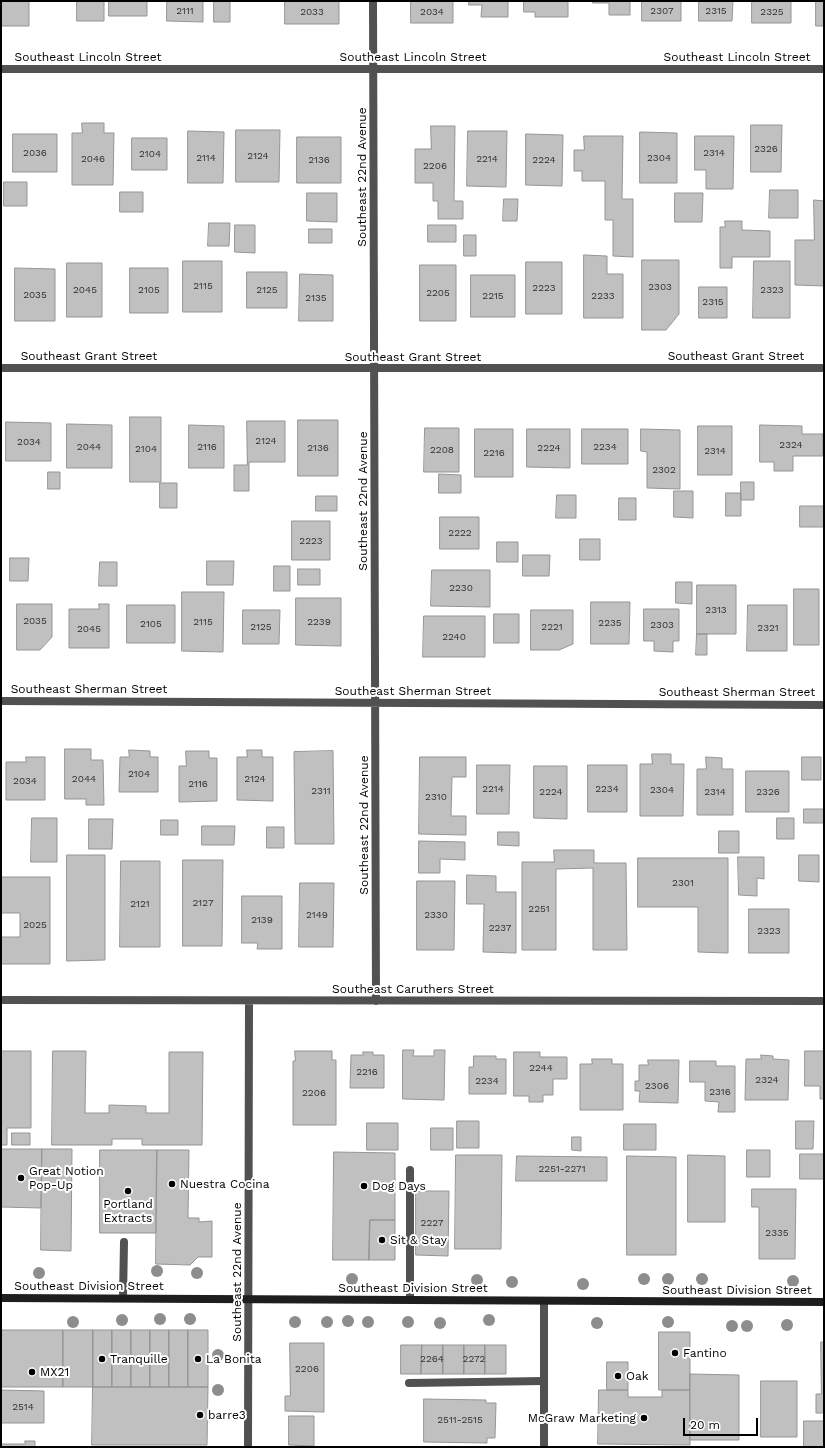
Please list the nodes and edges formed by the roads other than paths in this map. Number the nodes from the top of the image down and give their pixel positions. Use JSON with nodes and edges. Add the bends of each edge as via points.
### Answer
{"nodes":[{"id":1,"x":373,"y":1,"type":"edge"},
{"id":2,"x":1,"y":69,"type":"edge"},
{"id":3,"x":374,"y":69,"type":"junction"},
{"id":4,"x":824,"y":69,"type":"edge"},
{"id":5,"x":1,"y":368,"type":"edge"},
{"id":6,"x":824,"y":368,"type":"edge"},
{"id":7,"x":375,"y":369,"type":"junction"},
{"id":8,"x":1,"y":701,"type":"edge"},
{"id":9,"x":376,"y":703,"type":"junction"},
{"id":10,"x":824,"y":705,"type":"edge"},
{"id":11,"x":1,"y":1000,"type":"edge"},
{"id":12,"x":249,"y":1001,"type":"junction"},
{"id":13,"x":376,"y":1001,"type":"junction"},
{"id":14,"x":824,"y":1001,"type":"edge"},
{"id":15,"x":410,"y":1170,"type":"dead end"},
{"id":16,"x":124,"y":1242,"type":"dead end"},
{"id":17,"x":1,"y":1298,"type":"edge"},
{"id":18,"x":123,"y":1298,"type":"junction"},
{"id":19,"x":250,"y":1299,"type":"junction"},
{"id":20,"x":410,"y":1300,"type":"junction"},
{"id":21,"x":544,"y":1301,"type":"junction"},
{"id":22,"x":824,"y":1302,"type":"edge"},
{"id":23,"x":544,"y":1382,"type":"junction"},
{"id":24,"x":409,"y":1383,"type":"dead end"},
{"id":25,"x":248,"y":1447,"type":"edge"},
{"id":26,"x":544,"y":1447,"type":"edge"}],
"edges":[{"from":1,"to":3,"type":"street","name":"Southeast 22nd Avenue"},
{"from":2,"to":3,"type":"street","name":"Southeast Lincoln Street"},
{"from":3,"to":4,"type":"street","name":"Southeast Lincoln Street"},
{"from":3,"to":7,"type":"street","name":"Southeast 22nd Avenue"},
{"from":5,"to":7,"type":"street","name":"Southeast Grant Street"},
{"from":6,"to":7,"type":"street","name":"Southeast Grant Street"},
{"from":7,"to":9,"type":"street","name":"Southeast 22nd Avenue"},
{"from":8,"to":9,"type":"street","name":"Southeast Sherman Street"},
{"from":9,"to":10,"type":"street","name":"Southeast Sherman Street"},
{"from":9,"to":13,"type":"street","name":"Southeast 22nd Avenue"},
{"from":11,"to":12,"type":"street","name":"Southeast Caruthers Street"},
{"from":12,"to":13,"type":"street","name":"Southeast Caruthers Street"},
{"from":12,"to":19,"type":"street","name":"Southeast 22nd Avenue"},
{"from":13,"to":14,"type":"street","name":"Southeast Caruthers Street"},
{"from":15,"to":20,"type":"street"},
{"from":16,"to":18,"type":"street"},
{"from":17,"to":18,"type":"main road","name":"Southeast Division Street"},
{"from":18,"to":19,"type":"main road","name":"Southeast Division Street"},
{"from":19,"to":20,"type":"main road","name":"Southeast Division Street"},
{"from":19,"to":25,"type":"street","name":"Southeast 22nd Avenue"},
{"from":20,"to":21,"type":"main road","name":"Southeast Division Street"},
{"from":21,"to":22,"type":"main road","name":"Southeast Division Street"},
{"from":21,"to":23,"type":"street"},
{"from":23,"to":24,"type":"street"},
{"from":23,"to":26,"type":"street"}]}
